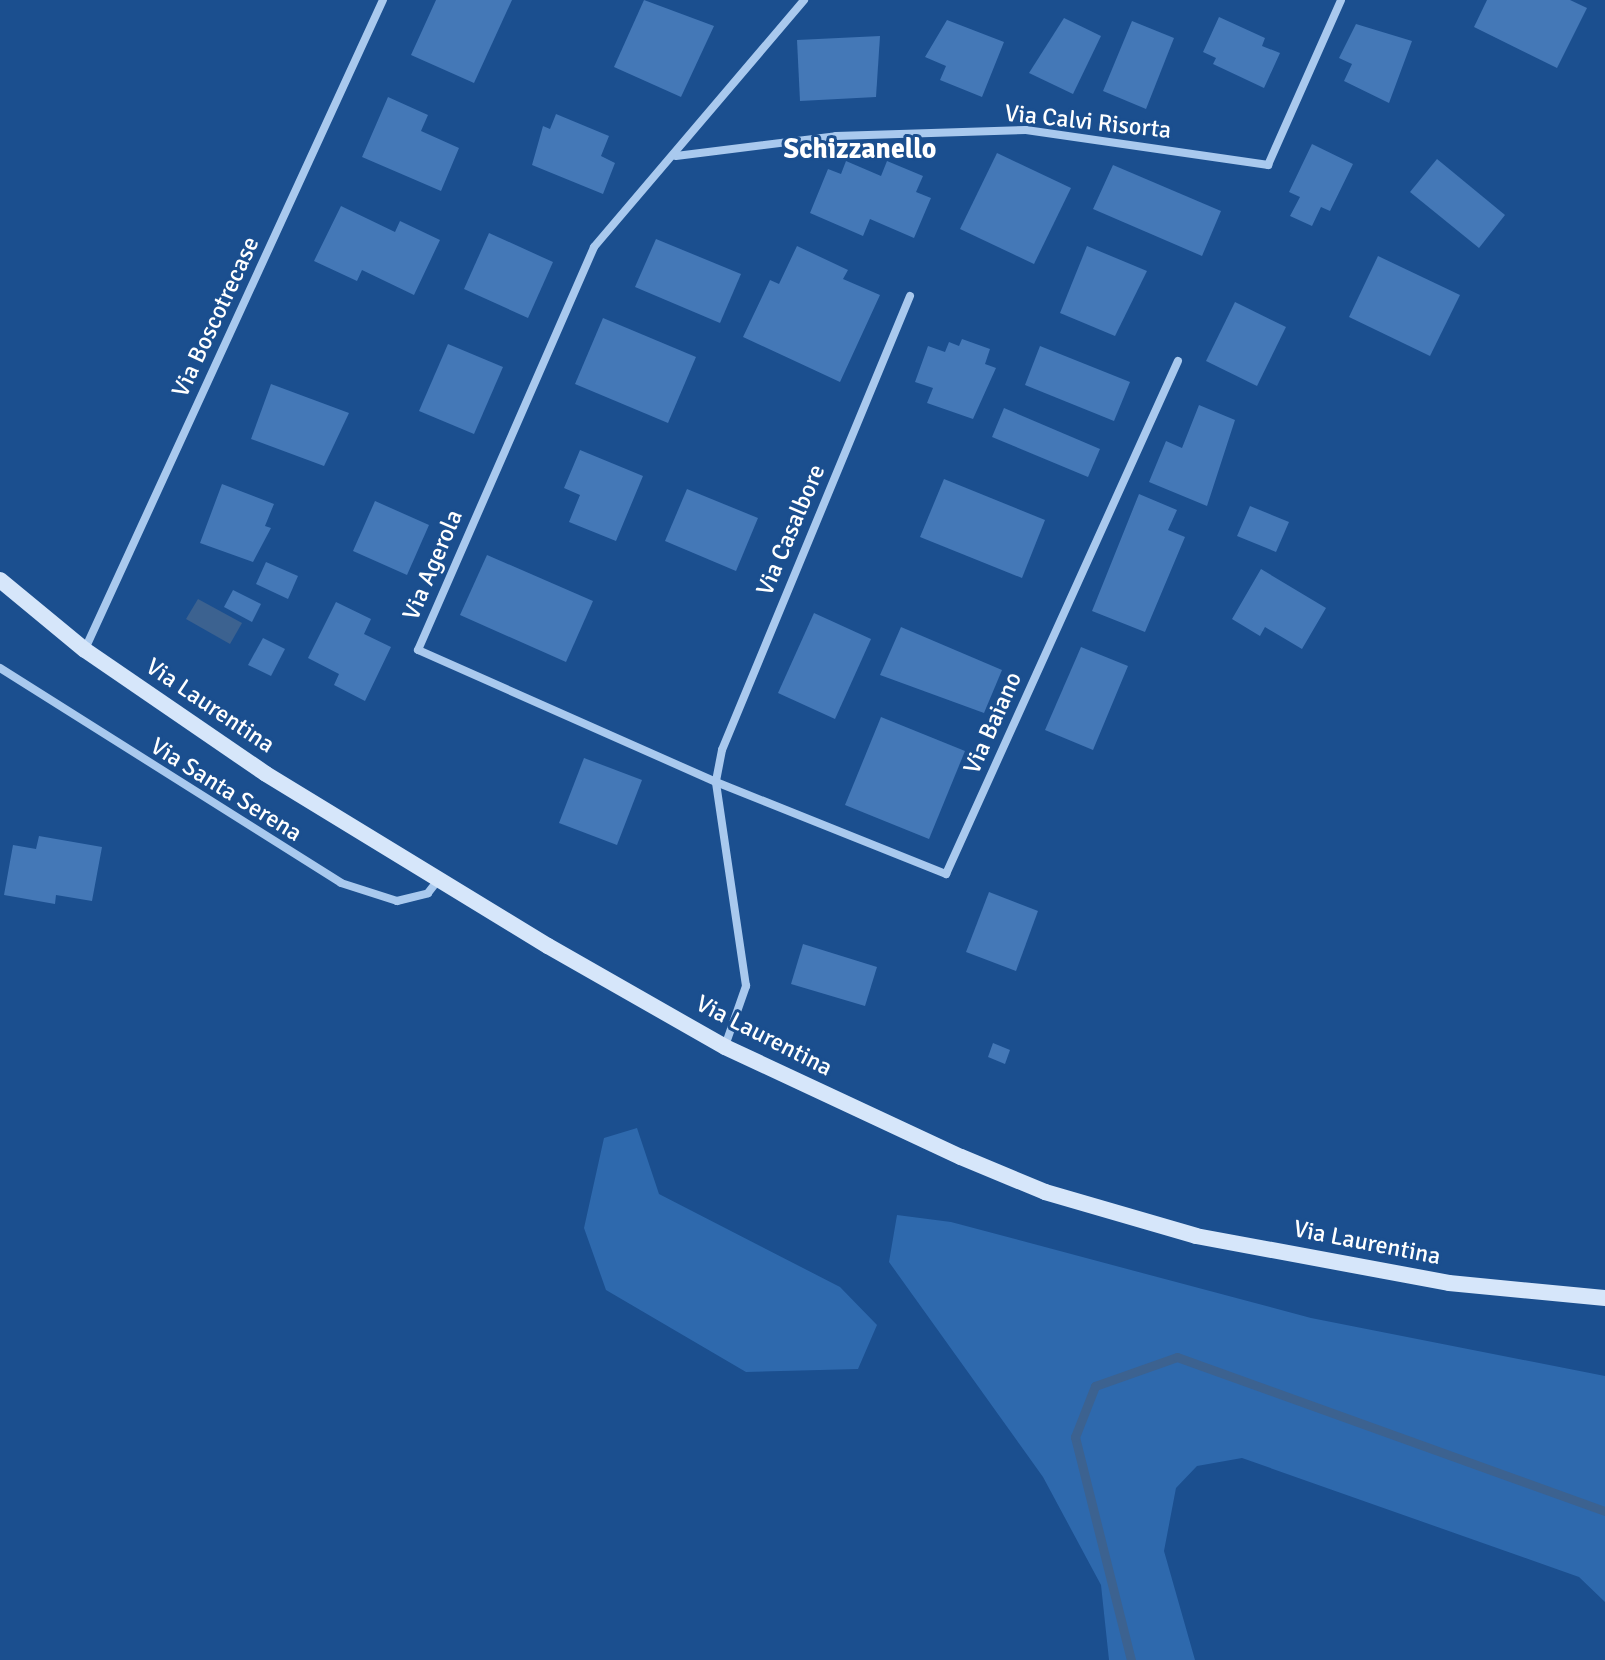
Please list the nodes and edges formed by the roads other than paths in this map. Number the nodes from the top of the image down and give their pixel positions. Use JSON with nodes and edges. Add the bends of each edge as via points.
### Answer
{"nodes":[{"id":1,"x":383,"y":0,"type":"edge"},
{"id":2,"x":804,"y":0,"type":"edge"},
{"id":3,"x":1341,"y":0,"type":"edge"},
{"id":4,"x":675,"y":156,"type":"junction"},
{"id":5,"x":910,"y":296,"type":"dead end"},
{"id":6,"x":1178,"y":361,"type":"dead end"},
{"id":7,"x":0,"y":580,"type":"edge"},
{"id":8,"x":85,"y":650,"type":"junction"},
{"id":9,"x":0,"y":668,"type":"edge"},
{"id":10,"x":716,"y":782,"type":"junction"},
{"id":11,"x":440,"y":879,"type":"junction"},
{"id":12,"x":725,"y":1047,"type":"junction"},
{"id":13,"x":1605,"y":1298,"type":"edge"}],
"edges":[{"from":1,"to":8,"type":"street","name":"Via Boscotrecase"},
{"from":2,"to":4,"type":"street","name":"Via Agerola"},
{"from":3,"to":4,"type":"street","name":"Via Calvi Risorta","via":[[1268,165],[1026,130],[836,136]]},
{"from":4,"to":10,"type":"street","name":"Via Agerola","via":[[594,247],[418,650]]},
{"from":5,"to":10,"type":"street","name":"Via Casalbore","via":[[722,750]]},
{"from":6,"to":10,"type":"street","name":"Via Baiano","via":[[946,874]]},
{"from":7,"to":8,"type":"main road","name":"Via Laurentina"},
{"from":8,"to":11,"type":"main road","name":"Via Laurentina","via":[[266,774]]},
{"from":9,"to":11,"type":"street","name":"Via Santa Serena","via":[[341,883],[397,901],[428,893]]},
{"from":10,"to":12,"type":"street","via":[[746,986]]},
{"from":11,"to":12,"type":"main road","name":"Via Laurentina"},
{"from":12,"to":13,"type":"main road","name":"Via Laurentina","via":[[1010,1178],[1196,1236],[1449,1283]]}]}
